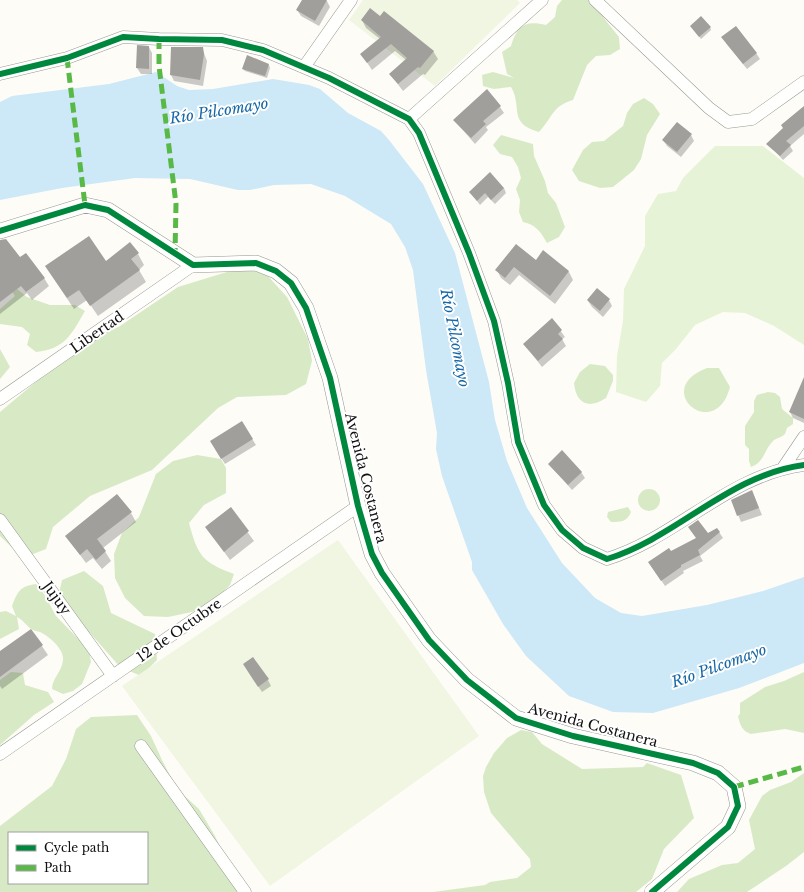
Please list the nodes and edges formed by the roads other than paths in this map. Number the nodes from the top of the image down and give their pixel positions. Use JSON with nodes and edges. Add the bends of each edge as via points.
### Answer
{"nodes":[{"id":1,"x":351,"y":0,"type":"edge"},
{"id":2,"x":542,"y":0,"type":"edge"},
{"id":3,"x":596,"y":0,"type":"edge"},
{"id":4,"x":304,"y":67,"type":"junction"},
{"id":5,"x":0,"y":74,"type":"edge"},
{"id":6,"x":804,"y":82,"type":"edge"},
{"id":7,"x":409,"y":119,"type":"junction"},
{"id":8,"x":0,"y":231,"type":"edge"},
{"id":9,"x":193,"y":264,"type":"junction"},
{"id":10,"x":0,"y":399,"type":"edge"},
{"id":11,"x":804,"y":437,"type":"edge"},
{"id":12,"x":804,"y":465,"type":"edge"},
{"id":13,"x":783,"y":468,"type":"junction"},
{"id":14,"x":358,"y":506,"type":"junction"},
{"id":15,"x":0,"y":520,"type":"edge"},
{"id":16,"x":113,"y":676,"type":"junction"},
{"id":17,"x":141,"y":746,"type":"dead end"},
{"id":18,"x":0,"y":754,"type":"edge"},
{"id":19,"x":245,"y":892,"type":"edge"},
{"id":20,"x":652,"y":892,"type":"edge"}],
"edges":[{"from":1,"to":4,"type":"street"},
{"from":2,"to":7,"type":"street"},
{"from":3,"to":6,"type":"street","via":[[709,108],[728,122],[752,120]]},
{"from":4,"to":5,"type":"street","via":[[263,50],[222,40],[123,37],[67,58]]},
{"from":4,"to":7,"type":"street"},
{"from":7,"to":13,"type":"street","via":[[419,133],[494,321],[518,442],[544,505],[562,530],[583,548],[607,559],[630,552],[730,490]]},
{"from":8,"to":9,"type":"street","via":[[85,206],[108,210]]},
{"from":9,"to":10,"type":"street","name":"Libertad"},
{"from":9,"to":14,"type":"street","name":"Avenida Costanera","via":[[256,262],[276,271],[291,283],[306,308],[330,378]]},
{"from":11,"to":13,"type":"street"},
{"from":12,"to":13,"type":"street"},
{"from":14,"to":16,"type":"street","name":"12 de Octubre"},
{"from":14,"to":20,"type":"street","name":"Avenida Costanera","via":[[375,560],[429,640],[467,680],[516,718],[573,736],[693,763],[718,774],[734,787],[738,806],[728,827]]},
{"from":15,"to":16,"type":"street","name":"Jujuy"},
{"from":16,"to":18,"type":"street","name":"12 de Octubre"},
{"from":17,"to":19,"type":"street"}]}
